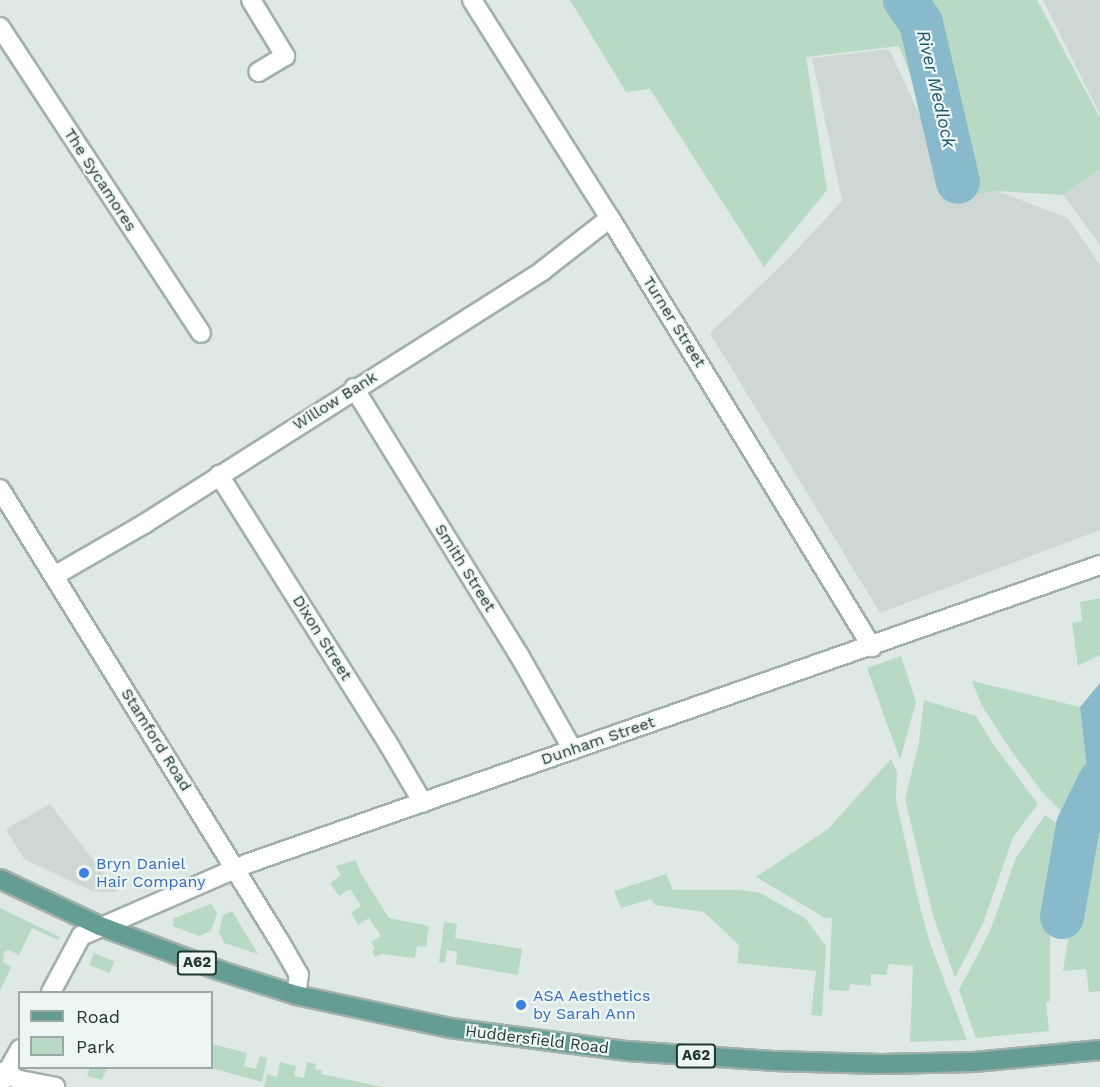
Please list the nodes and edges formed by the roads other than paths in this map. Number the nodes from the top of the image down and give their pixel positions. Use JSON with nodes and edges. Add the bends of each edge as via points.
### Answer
{"nodes":[{"id":1,"x":251,"y":0,"type":"edge"},
{"id":2,"x":472,"y":0,"type":"edge"},
{"id":3,"x":0,"y":27,"type":"edge"},
{"id":4,"x":258,"y":72,"type":"dead end"},
{"id":5,"x":610,"y":218,"type":"junction"},
{"id":6,"x":201,"y":333,"type":"dead end"},
{"id":7,"x":354,"y":388,"type":"junction"},
{"id":8,"x":219,"y":475,"type":"junction"},
{"id":9,"x":0,"y":489,"type":"edge"},
{"id":10,"x":1100,"y":565,"type":"edge"},
{"id":11,"x":54,"y":576,"type":"junction"},
{"id":12,"x":872,"y":647,"type":"junction"},
{"id":13,"x":573,"y":750,"type":"junction"},
{"id":14,"x":423,"y":803,"type":"junction"},
{"id":15,"x":236,"y":870,"type":"junction"},
{"id":16,"x":0,"y":879,"type":"edge"},
{"id":17,"x":100,"y":926,"type":"junction"},
{"id":18,"x":52,"y":991,"type":"edge"},
{"id":19,"x":296,"y":995,"type":"junction"},
{"id":20,"x":1100,"y":1050,"type":"edge"},
{"id":21,"x":18,"y":1052,"type":"edge"},
{"id":22,"x":2,"y":1077,"type":"edge"},
{"id":23,"x":31,"y":1085,"type":"edge"},
{"id":24,"x":55,"y":1087,"type":"edge"}],
"edges":[{"from":1,"to":4,"type":"street","via":[[285,56]]},
{"from":2,"to":5,"type":"street","name":"Turner Street"},
{"from":3,"to":6,"type":"street","name":"The Sycamores"},
{"from":5,"to":7,"type":"street","name":"Willow Bank","via":[[542,271]]},
{"from":5,"to":12,"type":"street","name":"Turner Street"},
{"from":7,"to":8,"type":"street","name":"Willow Bank"},
{"from":7,"to":13,"type":"street","name":"Smith Street"},
{"from":8,"to":11,"type":"street","name":"Willow Bank"},
{"from":8,"to":14,"type":"street","name":"Dixon Street"},
{"from":9,"to":11,"type":"street","name":"Stamford Road"},
{"from":10,"to":12,"type":"street","name":"Dunham Street"},
{"from":11,"to":15,"type":"street","name":"Stamford Road"},
{"from":12,"to":13,"type":"street","name":"Dunham Street"},
{"from":13,"to":14,"type":"street","name":"Dunham Street"},
{"from":14,"to":15,"type":"street","name":"Dunham Street"},
{"from":15,"to":17,"type":"street","name":"Dunham Street"},
{"from":15,"to":19,"type":"street","name":"Stamford Road","via":[[299,975]]},
{"from":16,"to":17,"type":"main road","name":"Huddersfield Road","number":"A62"},
{"from":17,"to":18,"type":"street","name":"Dunham Street","via":[[81,936]]},
{"from":17,"to":19,"type":"main road","name":"Huddersfield Road","number":"A62"},
{"from":19,"to":20,"type":"main road","name":"Huddersfield Road","number":"A62","via":[[450,1028],[628,1051],[773,1061],[974,1062]]},
{"from":21,"to":22,"type":"street"},
{"from":22,"to":23,"type":"street"},
{"from":23,"to":24,"type":"street"}]}
